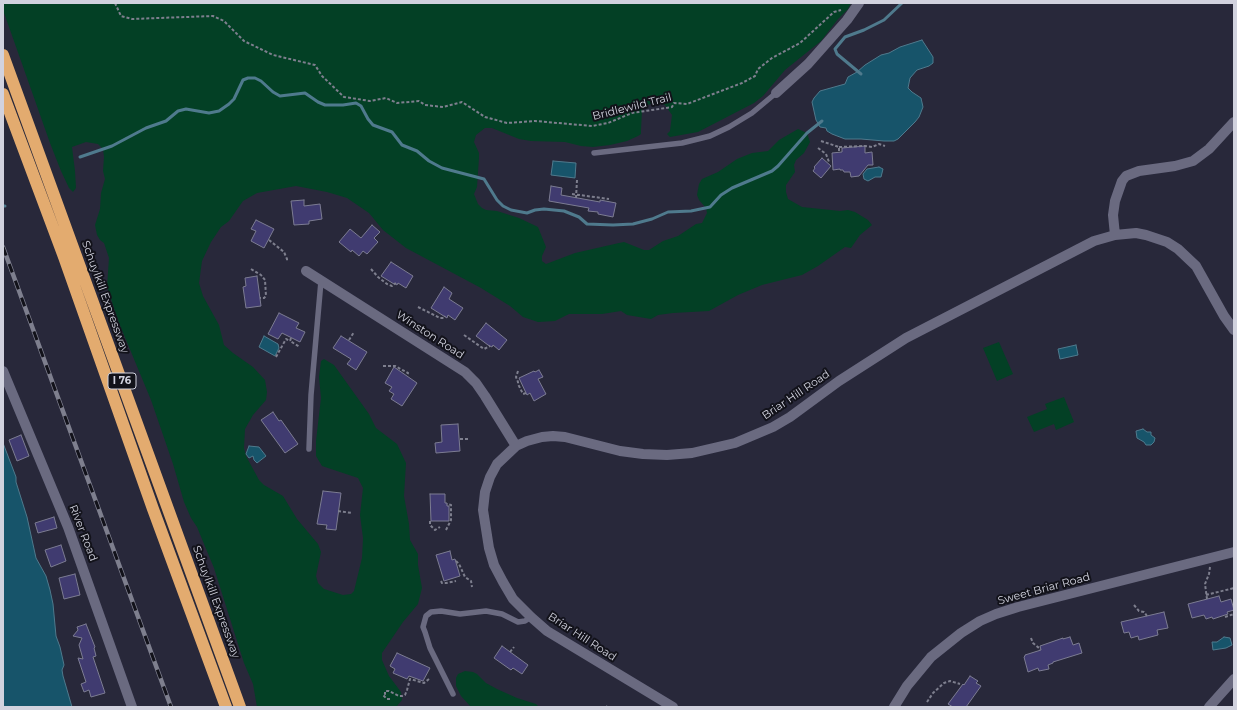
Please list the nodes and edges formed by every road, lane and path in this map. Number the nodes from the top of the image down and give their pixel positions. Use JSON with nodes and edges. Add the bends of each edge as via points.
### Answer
{"nodes":[{"id":1,"x":115,"y":3,"type":"edge"},
{"id":2,"x":857,"y":7,"type":"edge"},
{"id":3,"x":3,"y":55,"type":"edge"},
{"id":4,"x":776,"y":93,"type":"joint"},
{"id":5,"x":3,"y":94,"type":"edge"},
{"id":6,"x":1234,"y":122,"type":"edge"},
{"id":7,"x":821,"y":141,"type":"dead end"},
{"id":8,"x":885,"y":146,"type":"dead end"},
{"id":9,"x":839,"y":147,"type":"junction"},
{"id":10,"x":818,"y":148,"type":"dead end"},
{"id":11,"x":839,"y":152,"type":"dead end"},
{"id":12,"x":594,"y":153,"type":"dead end"},
{"id":13,"x":830,"y":162,"type":"dead end"},
{"id":14,"x":577,"y":180,"type":"dead end"},
{"id":15,"x":572,"y":194,"type":"dead end"},
{"id":16,"x":576,"y":196,"type":"junction"},
{"id":17,"x":609,"y":199,"type":"dead end"},
{"id":18,"x":1115,"y":235,"type":"junction"},
{"id":19,"x":268,"y":240,"type":"dead end"},
{"id":20,"x":287,"y":262,"type":"dead end"},
{"id":21,"x":250,"y":269,"type":"dead end"},
{"id":22,"x":371,"y":269,"type":"dead end"},
{"id":23,"x":306,"y":271,"type":"dead end"},
{"id":24,"x":321,"y":281,"type":"junction"},
{"id":25,"x":396,"y":283,"type":"dead end"},
{"id":26,"x":260,"y":298,"type":"dead end"},
{"id":27,"x":418,"y":307,"type":"dead end"},
{"id":28,"x":445,"y":316,"type":"dead end"},
{"id":29,"x":1234,"y":330,"type":"edge"},
{"id":30,"x":354,"y":332,"type":"dead end"},
{"id":31,"x":464,"y":335,"type":"dead end"},
{"id":32,"x":291,"y":338,"type":"dead end"},
{"id":33,"x":349,"y":340,"type":"dead end"},
{"id":34,"x":290,"y":341,"type":"junction"},
{"id":35,"x":490,"y":346,"type":"dead end"},
{"id":36,"x":300,"y":347,"type":"dead end"},
{"id":37,"x":276,"y":357,"type":"dead end"},
{"id":38,"x":383,"y":366,"type":"dead end"},
{"id":39,"x":3,"y":371,"type":"edge"},
{"id":40,"x":518,"y":371,"type":"dead end"},
{"id":41,"x":407,"y":376,"type":"dead end"},
{"id":42,"x":526,"y":393,"type":"dead end"},
{"id":43,"x":460,"y":439,"type":"dead end"},
{"id":44,"x":469,"y":439,"type":"dead end"},
{"id":45,"x":516,"y":446,"type":"junction"},
{"id":46,"x":309,"y":449,"type":"dead end"},
{"id":47,"x":447,"y":504,"type":"dead end"},
{"id":48,"x":338,"y":511,"type":"dead end"},
{"id":49,"x":352,"y":513,"type":"dead end"},
{"id":50,"x":430,"y":521,"type":"dead end"},
{"id":51,"x":440,"y":527,"type":"dead end"},
{"id":52,"x":446,"y":530,"type":"dead end"},
{"id":53,"x":1234,"y":552,"type":"edge"},
{"id":54,"x":1208,"y":559,"type":"junction"},
{"id":55,"x":456,"y":561,"type":"dead end"},
{"id":56,"x":441,"y":580,"type":"dead end"},
{"id":57,"x":456,"y":581,"type":"dead end"},
{"id":58,"x":472,"y":587,"type":"dead end"},
{"id":59,"x":1234,"y":588,"type":"edge"},
{"id":60,"x":1206,"y":595,"type":"junction"},
{"id":61,"x":1207,"y":599,"type":"dead end"},
{"id":62,"x":1134,"y":605,"type":"dead end"},
{"id":63,"x":1234,"y":614,"type":"edge"},
{"id":64,"x":1147,"y":616,"type":"dead end"},
{"id":65,"x":531,"y":617,"type":"junction"},
{"id":66,"x":1225,"y":617,"type":"dead end"},
{"id":67,"x":1031,"y":638,"type":"dead end"},
{"id":68,"x":514,"y":647,"type":"dead end"},
{"id":69,"x":1040,"y":650,"type":"dead end"},
{"id":70,"x":510,"y":652,"type":"dead end"},
{"id":71,"x":429,"y":679,"type":"dead end"},
{"id":72,"x":1234,"y":679,"type":"edge"},
{"id":73,"x":960,"y":684,"type":"dead end"},
{"id":74,"x":453,"y":694,"type":"dead end"},
{"id":75,"x":390,"y":699,"type":"dead end"},
{"id":76,"x":927,"y":702,"type":"dead end"},
{"id":77,"x":132,"y":707,"type":"edge"},
{"id":78,"x":226,"y":707,"type":"edge"},
{"id":79,"x":240,"y":707,"type":"edge"},
{"id":80,"x":674,"y":707,"type":"edge"},
{"id":81,"x":894,"y":707,"type":"edge"},
{"id":82,"x":1209,"y":707,"type":"edge"}],
"edges":[{"from":1,"to":2,"type":"path","name":"Bridlewild Trail","via":[[121,16],[132,19],[213,16],[224,21],[244,41],[273,55],[315,65],[322,76],[344,97],[370,102],[386,98],[397,103],[419,102],[443,107],[462,102],[485,117],[507,123],[535,121],[592,126],[608,123],[632,113],[672,107],[674,103],[686,104],[742,83],[755,76],[758,69],[772,58],[800,43],[834,12]]},
{"from":2,"to":4,"type":"street","via":[[808,64]]},
{"from":3,"to":79,"type":"highway","name":"Schuylkill Expressway","number":"I 76"},
{"from":4,"to":12,"type":"lane","via":[[752,113],[710,136],[675,144]]},
{"from":5,"to":78,"type":"highway","number":"I 76"},
{"from":6,"to":18,"type":"street","via":[[1209,149],[1193,161],[1139,171],[1126,176],[1115,201]]},
{"from":7,"to":9,"type":"path"},
{"from":8,"to":9,"type":"path","via":[[879,144],[872,147]]},
{"from":9,"to":11,"type":"path"},
{"from":10,"to":13,"type":"path","via":[[826,154]]},
{"from":14,"to":16,"type":"path"},
{"from":15,"to":16,"type":"path"},
{"from":16,"to":17,"type":"path"},
{"from":18,"to":29,"type":"street","name":"Briar Hill Road","via":[[1146,235],[1167,242],[1178,249],[1196,266]]},
{"from":18,"to":45,"type":"street","name":"Briar Hill Road","via":[[1094,242],[906,338],[858,368],[790,417],[735,443],[692,453],[667,455],[620,451],[553,436]]},
{"from":19,"to":20,"type":"path","via":[[284,252]]},
{"from":21,"to":26,"type":"path","via":[[265,280],[266,296]]},
{"from":22,"to":25,"type":"path","via":[[387,284],[392,286]]},
{"from":23,"to":24,"type":"street","name":"Winston Road"},
{"from":24,"to":45,"type":"street","name":"Winston Road","via":[[465,372],[485,396]]},
{"from":24,"to":46,"type":"lane"},
{"from":27,"to":28,"type":"path","via":[[440,318]]},
{"from":30,"to":33,"type":"path"},
{"from":31,"to":35,"type":"path","via":[[483,348]]},
{"from":32,"to":34,"type":"path"},
{"from":34,"to":36,"type":"path"},
{"from":34,"to":37,"type":"path","via":[[286,338]]},
{"from":38,"to":41,"type":"path","via":[[395,366],[408,373]]},
{"from":39,"to":77,"type":"street","name":"River Road","via":[[65,520]]},
{"from":40,"to":42,"type":"path","via":[[518,384],[523,394]]},
{"from":43,"to":44,"type":"path"},
{"from":45,"to":65,"type":"street","name":"Briar Hill Road","via":[[497,464],[490,477],[483,510],[494,565],[513,599]]},
{"from":47,"to":52,"type":"path","via":[[451,504],[452,520]]},
{"from":48,"to":49,"type":"path"},
{"from":50,"to":51,"type":"path","via":[[435,530]]},
{"from":53,"to":54,"type":"street","name":"Sweet Briar Road"},
{"from":54,"to":60,"type":"path","via":[[1210,569],[1205,584]]},
{"from":54,"to":81,"type":"street","name":"Sweet Briar Road","via":[[996,614],[951,640],[931,657],[907,686]]},
{"from":55,"to":58,"type":"path","via":[[471,581]]},
{"from":56,"to":57,"type":"path","via":[[446,583]]},
{"from":59,"to":60,"type":"path"},
{"from":60,"to":61,"type":"path"},
{"from":62,"to":64,"type":"path"},
{"from":63,"to":66,"type":"path"},
{"from":65,"to":74,"type":"lane","via":[[518,622],[502,614],[486,611],[460,614],[441,611],[431,612],[426,616],[423,627],[430,648]]},
{"from":65,"to":80,"type":"street","name":"Briar Hill Road","via":[[553,635]]},
{"from":67,"to":69,"type":"path"},
{"from":68,"to":70,"type":"path"},
{"from":71,"to":75,"type":"path","via":[[424,683],[410,679],[405,695],[402,696],[389,690],[385,691],[383,695]]},
{"from":72,"to":82,"type":"street"},
{"from":73,"to":76,"type":"path","via":[[950,681],[944,683]]}]}
